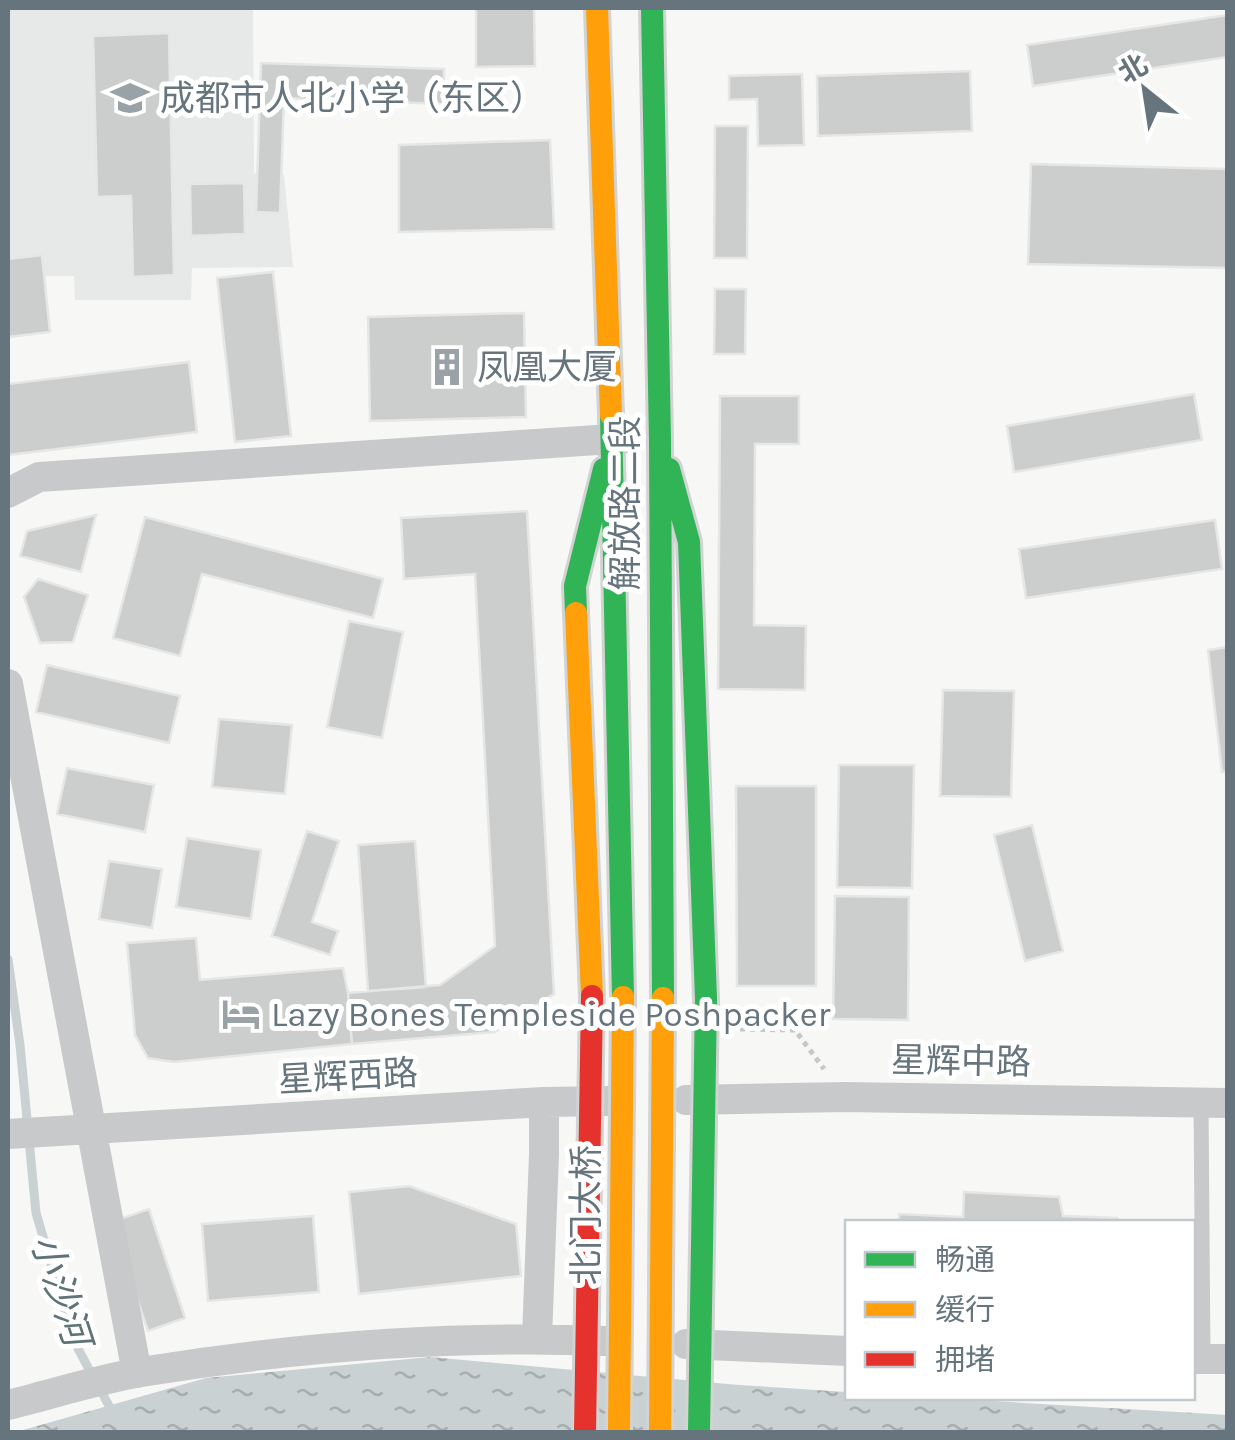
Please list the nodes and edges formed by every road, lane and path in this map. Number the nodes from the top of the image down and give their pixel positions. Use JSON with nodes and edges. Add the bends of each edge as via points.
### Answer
{"nodes":[{"id":1,"x":597,"y":8,"type":"edge"},
{"id":2,"x":652,"y":8,"type":"edge"},
{"id":3,"x":612,"y":438,"type":"junction"},
{"id":4,"x":660,"y":440,"type":"junction"},
{"id":5,"x":8,"y":493,"type":"edge"},
{"id":6,"x":8,"y":684,"type":"edge"},
{"id":7,"x":623,"y":997,"type":"joint"},
{"id":8,"x":706,"y":1028,"type":"junction"},
{"id":9,"x":845,"y":1097,"type":"junction"},
{"id":10,"x":693,"y":1100,"type":"joint"},
{"id":11,"x":544,"y":1102,"type":"junction"},
{"id":12,"x":1214,"y":1103,"type":"edge"},
{"id":13,"x":78,"y":1129,"type":"junction"},
{"id":14,"x":8,"y":1134,"type":"edge"},
{"id":15,"x":537,"y":1338,"type":"junction"},
{"id":16,"x":845,"y":1351,"type":"edge"},
{"id":17,"x":1208,"y":1359,"type":"edge"},
{"id":18,"x":126,"y":1376,"type":"junction"},
{"id":19,"x":8,"y":1405,"type":"edge"},
{"id":20,"x":585,"y":1432,"type":"edge"},
{"id":21,"x":619,"y":1432,"type":"edge"},
{"id":22,"x":660,"y":1432,"type":"edge"},
{"id":23,"x":699,"y":1432,"type":"edge"}],
"edges":[{"from":1,"to":3,"type":"main road","name":"解放路二段"},
{"from":2,"to":4,"type":"main road","name":"解放路二段"},
{"from":3,"to":4,"type":"street"},
{"from":3,"to":5,"type":"street","via":[[39,478]]},
{"from":3,"to":7,"type":"main road","name":"解放路二段"},
{"from":3,"to":20,"type":"main road","bridge":true,"via":[[574,586],[592,996]]},
{"from":4,"to":8,"type":"main road","bridge":true,"via":[[689,542]]},
{"from":4,"to":22,"type":"main road","name":"解放路二段","bridge":true},
{"from":6,"to":13,"type":"street"},
{"from":7,"to":21,"type":"main road","name":"北门大桥","bridge":true},
{"from":8,"to":9,"type":"path","via":[[795,1030]]},
{"from":8,"to":23,"type":"main road","bridge":true},
{"from":9,"to":10,"type":"street","name":"星辉中路"},
{"from":9,"to":12,"type":"street","name":"星辉中路"},
{"from":10,"to":11,"type":"street","name":"星辉西路"},
{"from":11,"to":13,"type":"street","name":"星辉西路"},
{"from":11,"to":15,"type":"street"},
{"from":12,"to":17,"type":"lane"},
{"from":13,"to":14,"type":"street","name":"星辉西路"},
{"from":13,"to":18,"type":"street"},
{"from":15,"to":16,"type":"street"},
{"from":15,"to":18,"type":"street","via":[[326,1348]]},
{"from":18,"to":19,"type":"street"}]}
